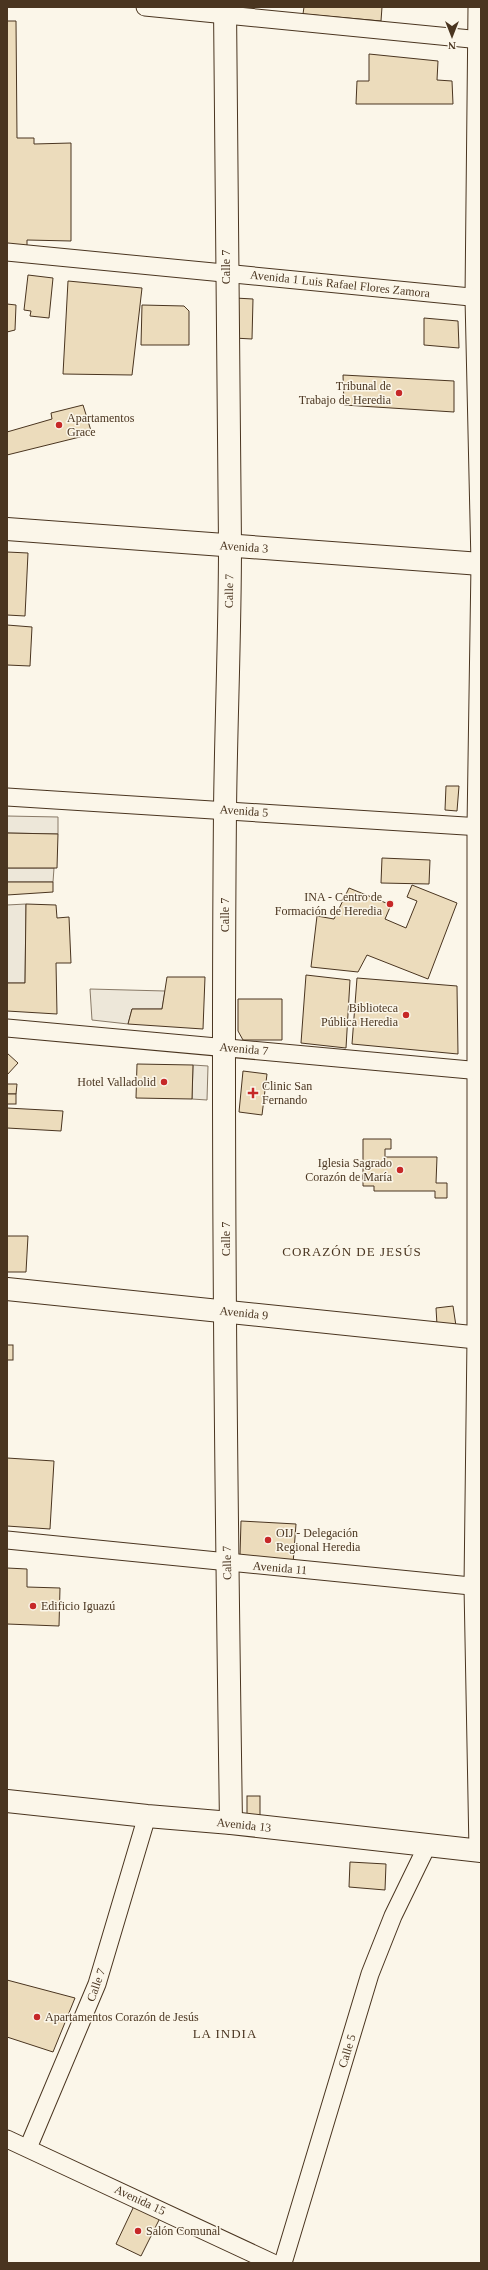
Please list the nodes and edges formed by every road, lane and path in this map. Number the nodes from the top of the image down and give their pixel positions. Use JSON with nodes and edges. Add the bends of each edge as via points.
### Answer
{"nodes":[{"id":1,"x":145,"y":7,"type":"edge"},
{"id":2,"x":477,"y":7,"type":"edge"},
{"id":3,"x":225,"y":11,"type":"edge"},
{"id":4,"x":479,"y":40,"type":"edge"},
{"id":5,"x":7,"y":252,"type":"edge"},
{"id":6,"x":226,"y":273,"type":"junction"},
{"id":7,"x":478,"y":298,"type":"edge"},
{"id":8,"x":7,"y":529,"type":"edge"},
{"id":9,"x":230,"y":546,"type":"junction"},
{"id":10,"x":480,"y":564,"type":"edge"},
{"id":11,"x":7,"y":797,"type":"edge"},
{"id":12,"x":225,"y":809,"type":"junction"},
{"id":13,"x":478,"y":827,"type":"edge"},
{"id":14,"x":7,"y":1028,"type":"edge"},
{"id":15,"x":225,"y":1048,"type":"junction"},
{"id":16,"x":478,"y":1071,"type":"edge"},
{"id":17,"x":7,"y":1289,"type":"edge"},
{"id":18,"x":227,"y":1311,"type":"junction"},
{"id":19,"x":478,"y":1338,"type":"edge"},
{"id":20,"x":7,"y":1540,"type":"edge"},
{"id":21,"x":227,"y":1563,"type":"junction"},
{"id":22,"x":477,"y":1587,"type":"edge"},
{"id":23,"x":7,"y":1801,"type":"edge"},
{"id":24,"x":147,"y":1816,"type":"junction"},
{"id":25,"x":231,"y":1822,"type":"junction"},
{"id":26,"x":427,"y":1846,"type":"junction"},
{"id":27,"x":479,"y":1851,"type":"edge"},
{"id":28,"x":8,"y":2142,"type":"edge"},
{"id":29,"x":28,"y":2148,"type":"junction"},
{"id":30,"x":273,"y":2263,"type":"edge"},
{"id":31,"x":283,"y":2263,"type":"edge"}],
"edges":[{"from":1,"to":3,"type":"street"},
{"from":2,"to":4,"type":"street"},
{"from":3,"to":4,"type":"street"},
{"from":3,"to":6,"type":"main road","name":"Calle 7"},
{"from":4,"to":7,"type":"street"},
{"from":5,"to":6,"type":"street","name":"Avenida 1 Luis Rafael Flores Zamora"},
{"from":6,"to":7,"type":"street","name":"Avenida 1 Luis Rafael Flores Zamora"},
{"from":6,"to":9,"type":"main road","name":"Calle 7"},
{"from":7,"to":10,"type":"street"},
{"from":8,"to":9,"type":"main road","name":"Avenida 3"},
{"from":9,"to":10,"type":"main road","name":"Avenida 3"},
{"from":9,"to":12,"type":"main road","name":"Calle 7"},
{"from":10,"to":13,"type":"street"},
{"from":11,"to":12,"type":"street","name":"Avenida 5"},
{"from":12,"to":13,"type":"street","name":"Avenida 5"},
{"from":12,"to":15,"type":"main road","name":"Calle 7"},
{"from":13,"to":16,"type":"street"},
{"from":14,"to":15,"type":"street","name":"Avenida 7"},
{"from":15,"to":16,"type":"street","name":"Avenida 7"},
{"from":15,"to":18,"type":"main road","name":"Calle 7"},
{"from":16,"to":19,"type":"street"},
{"from":17,"to":18,"type":"main road","name":"Avenida 9"},
{"from":18,"to":19,"type":"main road","name":"Avenida 9"},
{"from":18,"to":21,"type":"main road","name":"Calle 7"},
{"from":19,"to":22,"type":"street"},
{"from":20,"to":21,"type":"street","name":"Avenida 11"},
{"from":21,"to":22,"type":"street","name":"Avenida 11"},
{"from":21,"to":25,"type":"main road","name":"Calle 7"},
{"from":22,"to":27,"type":"street"},
{"from":23,"to":24,"type":"main road","name":"Avenida 13"},
{"from":24,"to":25,"type":"main road","name":"Avenida 13"},
{"from":24,"to":29,"type":"street","name":"Calle 7","via":[[97,1984]]},
{"from":25,"to":26,"type":"main road","name":"Avenida 13"},
{"from":26,"to":27,"type":"main road","name":"Avenida 13"},
{"from":26,"to":31,"type":"street","name":"Calle 5","via":[[393,1916],[370,1974]]},
{"from":28,"to":29,"type":"street","name":"Avenida 15"},
{"from":29,"to":30,"type":"street","name":"Avenida 15"}]}
